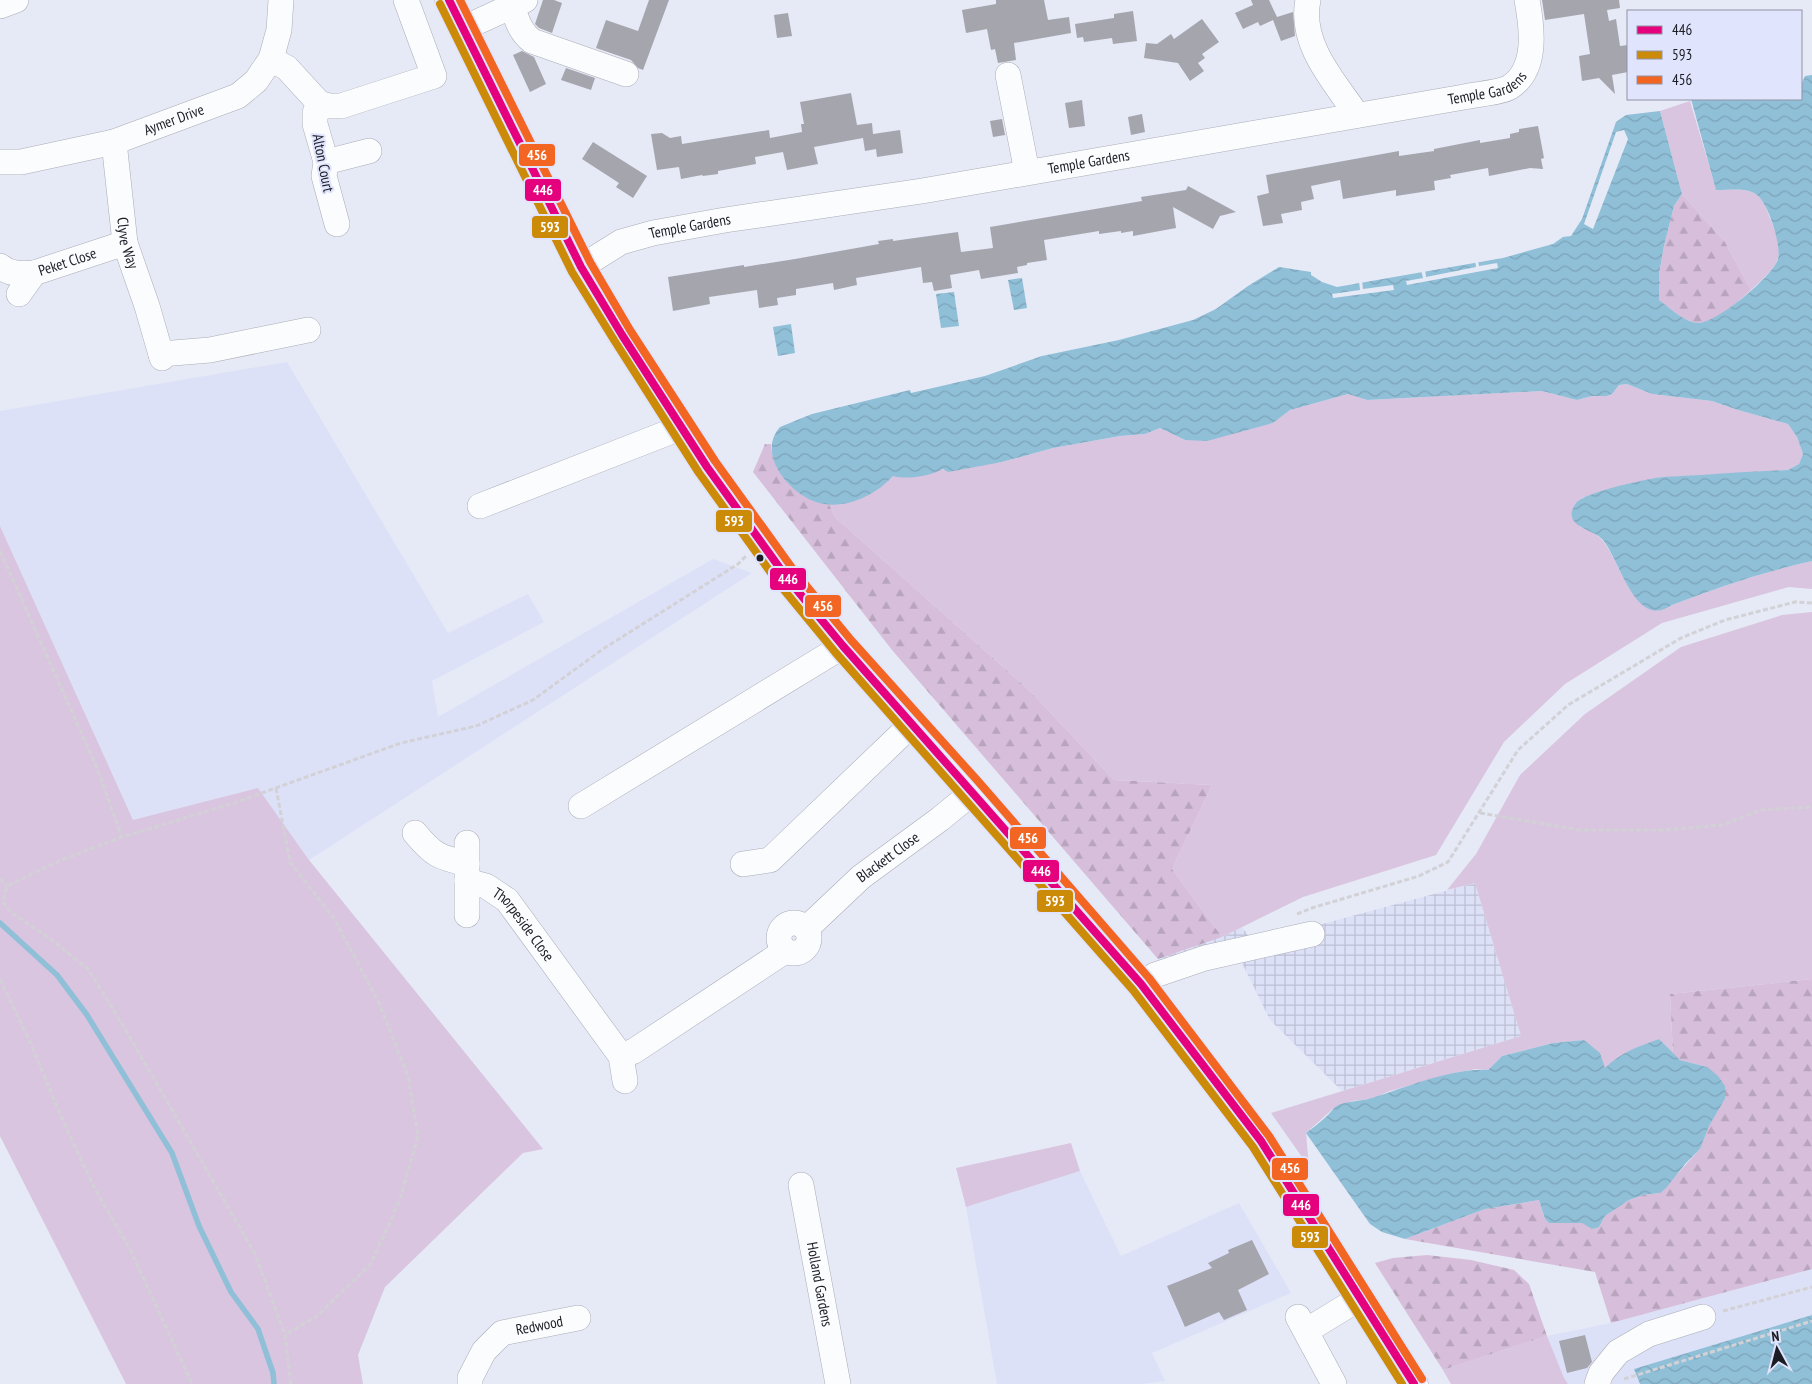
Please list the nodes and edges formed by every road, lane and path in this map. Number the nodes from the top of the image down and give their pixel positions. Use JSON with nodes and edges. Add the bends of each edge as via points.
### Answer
{"nodes":[{"id":1,"x":16,"y":0,"type":"edge"},
{"id":2,"x":282,"y":0,"type":"edge"},
{"id":3,"x":406,"y":0,"type":"edge"},
{"id":4,"x":449,"y":0,"type":"edge"},
{"id":5,"x":1308,"y":0,"type":"edge"},
{"id":6,"x":1527,"y":0,"type":"edge"},
{"id":7,"x":516,"y":2,"type":"edge"},
{"id":8,"x":0,"y":6,"type":"edge"},
{"id":9,"x":462,"y":29,"type":"junction"},
{"id":10,"x":271,"y":59,"type":"junction"},
{"id":11,"x":626,"y":74,"type":"dead end"},
{"id":12,"x":1008,"y":75,"type":"dead end"},
{"id":13,"x":319,"y":102,"type":"junction"},
{"id":14,"x":1358,"y":115,"type":"junction"},
{"id":15,"x":114,"y":142,"type":"junction"},
{"id":16,"x":369,"y":151,"type":"dead end"},
{"id":17,"x":0,"y":162,"type":"edge"},
{"id":18,"x":326,"y":162,"type":"junction"},
{"id":19,"x":1027,"y":172,"type":"junction"},
{"id":20,"x":337,"y":224,"type":"dead end"},
{"id":21,"x":125,"y":243,"type":"junction"},
{"id":22,"x":0,"y":266,"type":"edge"},
{"id":23,"x":581,"y":267,"type":"junction"},
{"id":24,"x":34,"y":273,"type":"junction"},
{"id":25,"x":19,"y":294,"type":"dead end"},
{"id":26,"x":308,"y":330,"type":"dead end"},
{"id":27,"x":680,"y":428,"type":"junction"},
{"id":28,"x":480,"y":506,"type":"dead end"},
{"id":29,"x":761,"y":542,"type":"junction"},
{"id":30,"x":0,"y":551,"type":"edge"},
{"id":31,"x":1812,"y":603,"type":"edge"},
{"id":32,"x":843,"y":646,"type":"junction"},
{"id":33,"x":912,"y":724,"type":"junction"},
{"id":34,"x":276,"y":788,"type":"junction"},
{"id":35,"x":973,"y":792,"type":"junction"},
{"id":36,"x":581,"y":806,"type":"dead end"},
{"id":37,"x":1812,"y":807,"type":"edge"},
{"id":38,"x":1480,"y":813,"type":"junction"},
{"id":39,"x":416,"y":833,"type":"dead end"},
{"id":40,"x":122,"y":837,"type":"junction"},
{"id":41,"x":467,"y":862,"type":"junction"},
{"id":42,"x":743,"y":864,"type":"dead end"},
{"id":43,"x":0,"y":879,"type":"edge"},
{"id":44,"x":7,"y":886,"type":"junction"},
{"id":45,"x":467,"y":915,"type":"dead end"},
{"id":46,"x":1294,"y":915,"type":"dead end"},
{"id":47,"x":1312,"y":934,"type":"dead end"},
{"id":48,"x":1248,"y":935,"type":"dead end"},
{"id":49,"x":1205,"y":958,"type":"junction"},
{"id":50,"x":0,"y":979,"type":"edge"},
{"id":51,"x":1141,"y":984,"type":"junction"},
{"id":52,"x":621,"y":1056,"type":"junction"},
{"id":53,"x":625,"y":1081,"type":"dead end"},
{"id":54,"x":800,"y":1185,"type":"dead end"},
{"id":55,"x":1812,"y":1286,"type":"edge"},
{"id":56,"x":1360,"y":1298,"type":"junction"},
{"id":57,"x":1703,"y":1317,"type":"joint"},
{"id":58,"x":578,"y":1318,"type":"dead end"},
{"id":59,"x":1812,"y":1321,"type":"edge"},
{"id":60,"x":285,"y":1335,"type":"junction"},
{"id":61,"x":1606,"y":1383,"type":"edge"},
{"id":62,"x":192,"y":1384,"type":"edge"},
{"id":63,"x":291,"y":1384,"type":"edge"},
{"id":64,"x":470,"y":1384,"type":"edge"},
{"id":65,"x":838,"y":1384,"type":"edge"},
{"id":66,"x":1334,"y":1384,"type":"edge"},
{"id":67,"x":1414,"y":1384,"type":"edge"}],
"edges":[{"from":1,"to":8,"type":"street"},
{"from":2,"to":10,"type":"street","name":"Aymer Drive","via":[[279,30]]},
{"from":3,"to":13,"type":"street","via":[[434,76],[341,106]]},
{"from":4,"to":9,"type":"main road"},
{"from":5,"to":14,"type":"street","via":[[1305,14],[1317,55]]},
{"from":6,"to":14,"type":"street","name":"Temple Gardens","via":[[1532,41],[1530,59],[1518,80],[1508,88]]},
{"from":7,"to":9,"type":"street"},
{"from":7,"to":11,"type":"street","via":[[521,32],[532,41]]},
{"from":9,"to":23,"type":"main road"},
{"from":10,"to":13,"type":"street","via":[[287,68]]},
{"from":10,"to":15,"type":"street","name":"Aymer Drive","via":[[256,81],[238,96]]},
{"from":12,"to":19,"type":"street"},
{"from":13,"to":18,"type":"street","name":"Alton Court","via":[[315,124]]},
{"from":14,"to":19,"type":"street","name":"Temple Gardens"},
{"from":15,"to":17,"type":"street","name":"Aymer Drive","via":[[21,162]]},
{"from":15,"to":21,"type":"street","name":"Clyve Way"},
{"from":16,"to":18,"type":"street"},
{"from":18,"to":20,"type":"street","name":"Alton Court","via":[[324,176]]},
{"from":19,"to":23,"type":"street","name":"Temple Gardens","via":[[653,233],[621,242]]},
{"from":21,"to":24,"type":"street","name":"Peket Close"},
{"from":21,"to":26,"type":"street","name":"Clyve Way","via":[[148,306],[154,350],[210,350]]},
{"from":22,"to":24,"type":"street","via":[[17,274]]},
{"from":23,"to":27,"type":"main road"},
{"from":24,"to":25,"type":"street","name":"Peket Close"},
{"from":27,"to":28,"type":"street"},
{"from":27,"to":29,"type":"main road"},
{"from":29,"to":32,"type":"main road"},
{"from":29,"to":34,"type":"path","via":[[738,564],[603,649],[533,700],[476,726],[401,743]]},
{"from":30,"to":40,"type":"path","via":[[97,768]]},
{"from":31,"to":38,"type":"path","via":[[1795,602],[1725,620],[1681,638],[1568,705],[1518,750]]},
{"from":32,"to":33,"type":"main road"},
{"from":32,"to":36,"type":"street"},
{"from":33,"to":35,"type":"main road"},
{"from":33,"to":42,"type":"street","via":[[770,860]]},
{"from":34,"to":40,"type":"path"},
{"from":34,"to":60,"type":"path","via":[[290,862],[336,920],[379,1003],[408,1076],[418,1136],[399,1202],[370,1265],[316,1316]]},
{"from":35,"to":51,"type":"main road"},
{"from":35,"to":52,"type":"street","name":"Blackett Close","via":[[861,877],[806,929],[809,942],[803,951],[792,954],[784,950],[634,1051]]},
{"from":37,"to":38,"type":"path","via":[[1760,810],[1723,825],[1664,830],[1581,830]]},
{"from":38,"to":46,"type":"path","via":[[1448,862],[1419,876]]},
{"from":39,"to":41,"type":"street","via":[[430,851]]},
{"from":40,"to":44,"type":"path","via":[[59,861]]},
{"from":41,"to":45,"type":"street","name":"Thorpeside Close"},
{"from":41,"to":52,"type":"street","name":"Thorpeside Close","via":[[486,886],[507,900]]},
{"from":43,"to":44,"type":"path"},
{"from":44,"to":60,"type":"path","via":[[3,902],[12,913],[88,969],[256,1254]]},
{"from":47,"to":49,"type":"street"},
{"from":48,"to":49,"type":"street"},
{"from":49,"to":51,"type":"street"},
{"from":50,"to":62,"type":"path","via":[[95,1189],[130,1248]]},
{"from":51,"to":56,"type":"main road","via":[[1261,1141]]},
{"from":52,"to":53,"type":"street"},
{"from":54,"to":65,"type":"street","name":"Holland Gardens"},
{"from":55,"to":57,"type":"path"},
{"from":56,"to":66,"type":"street","via":[[1302,1324]]},
{"from":56,"to":67,"type":"main road"},
{"from":57,"to":61,"type":"street","via":[[1649,1334],[1618,1352],[1601,1373]]},
{"from":58,"to":64,"type":"street","name":"Redwood","via":[[502,1333],[484,1351]]},
{"from":59,"to":61,"type":"path"},
{"from":60,"to":63,"type":"path"}]}
